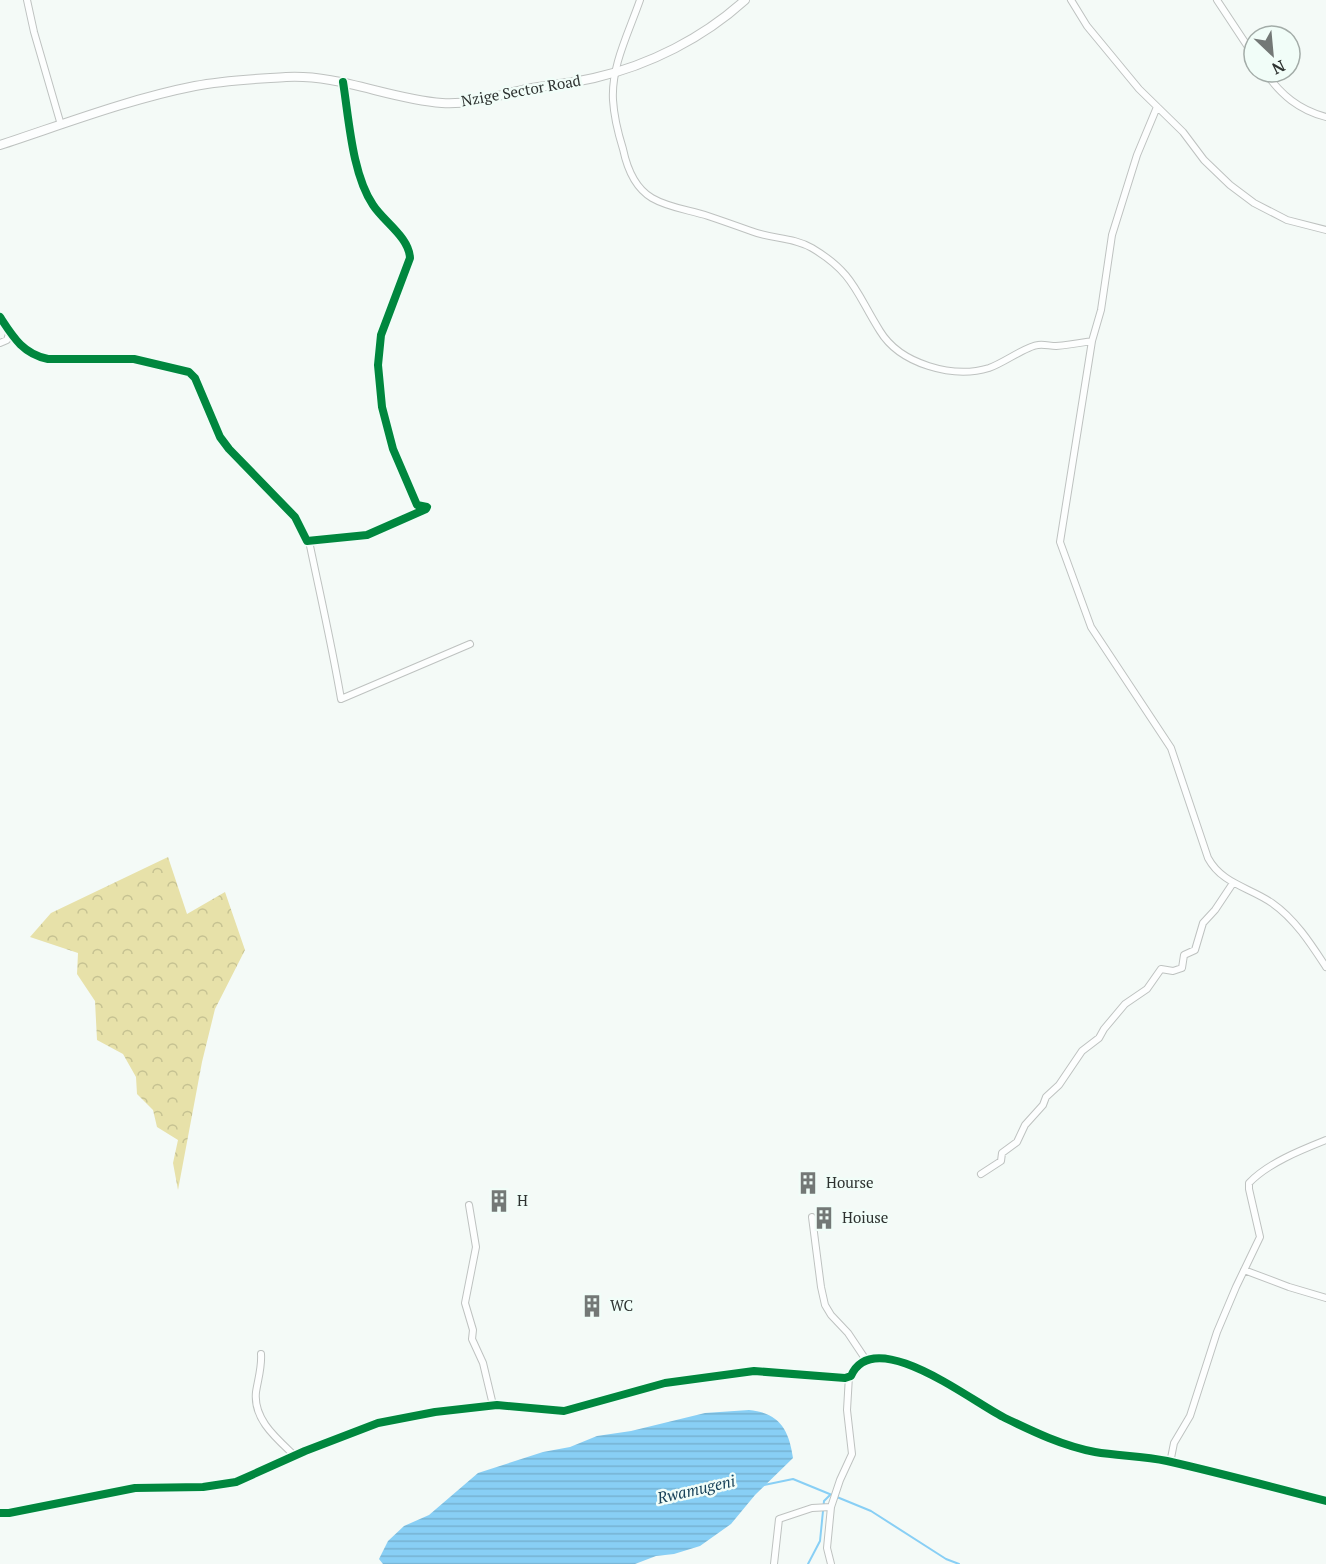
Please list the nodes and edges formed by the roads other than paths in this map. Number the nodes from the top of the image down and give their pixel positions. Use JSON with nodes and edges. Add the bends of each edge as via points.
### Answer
{"nodes":[{"id":1,"x":27,"y":0,"type":"edge"},
{"id":2,"x":640,"y":0,"type":"edge"},
{"id":3,"x":745,"y":0,"type":"edge"},
{"id":4,"x":1071,"y":0,"type":"edge"},
{"id":5,"x":1217,"y":0,"type":"edge"},
{"id":6,"x":1242,"y":38,"type":"edge"},
{"id":7,"x":616,"y":71,"type":"junction"},
{"id":8,"x":343,"y":82,"type":"junction"},
{"id":9,"x":1276,"y":84,"type":"edge"},
{"id":10,"x":1157,"y":107,"type":"junction"},
{"id":11,"x":1326,"y":117,"type":"edge"},
{"id":12,"x":61,"y":125,"type":"junction"},
{"id":13,"x":0,"y":145,"type":"edge"},
{"id":14,"x":1326,"y":230,"type":"edge"},
{"id":15,"x":0,"y":317,"type":"edge"},
{"id":16,"x":9,"y":334,"type":"junction"},
{"id":17,"x":1092,"y":341,"type":"junction"},
{"id":18,"x":0,"y":343,"type":"edge"},
{"id":19,"x":309,"y":541,"type":"junction"},
{"id":20,"x":470,"y":644,"type":"dead end"},
{"id":21,"x":1233,"y":883,"type":"junction"},
{"id":22,"x":1326,"y":967,"type":"edge"},
{"id":23,"x":1326,"y":1140,"type":"edge"},
{"id":24,"x":981,"y":1174,"type":"dead end"},
{"id":25,"x":470,"y":1205,"type":"dead end"},
{"id":26,"x":812,"y":1217,"type":"dead end"},
{"id":27,"x":1244,"y":1270,"type":"junction"},
{"id":28,"x":1326,"y":1298,"type":"edge"},
{"id":29,"x":261,"y":1354,"type":"dead end"},
{"id":30,"x":866,"y":1360,"type":"junction"},
{"id":31,"x":849,"y":1376,"type":"junction"},
{"id":32,"x":493,"y":1405,"type":"junction"},
{"id":33,"x":290,"y":1459,"type":"junction"},
{"id":34,"x":1164,"y":1460,"type":"junction"},
{"id":35,"x":1326,"y":1501,"type":"edge"},
{"id":36,"x":831,"y":1507,"type":"junction"},
{"id":37,"x":0,"y":1513,"type":"edge"},
{"id":38,"x":774,"y":1564,"type":"edge"},
{"id":39,"x":831,"y":1564,"type":"edge"}],
"edges":[{"from":1,"to":12,"type":"street"},
{"from":2,"to":7,"type":"street"},
{"from":3,"to":7,"type":"main road","name":"Nzige Sector Road","via":[[696,38]]},
{"from":4,"to":10,"type":"street","via":[[1086,26]]},
{"from":5,"to":6,"type":"street"},
{"from":7,"to":8,"type":"main road","name":"Nzige Sector Road","via":[[595,78],[444,103],[410,99]]},
{"from":7,"to":17,"type":"street","via":[[614,115],[625,158],[641,190],[668,205],[810,247],[837,264],[856,286],[884,337],[915,360],[954,372],[977,370],[1002,363],[1037,345]]},
{"from":8,"to":12,"type":"main road","name":"Nzige Sector Road","via":[[289,77],[197,86]]},
{"from":8,"to":19,"type":"street","via":[[357,163],[367,195],[410,252],[379,341],[378,365],[382,407],[396,460],[417,505],[427,507],[367,535]]},
{"from":9,"to":11,"type":"street","via":[[1293,103]]},
{"from":10,"to":14,"type":"street","via":[[1239,193],[1287,219]]},
{"from":10,"to":17,"type":"street","via":[[1112,235],[1101,310]]},
{"from":12,"to":13,"type":"main road","name":"Nzige Sector Road"},
{"from":15,"to":16,"type":"street"},
{"from":16,"to":18,"type":"street"},
{"from":16,"to":19,"type":"street","via":[[26,351],[48,359],[134,359],[189,372],[220,437],[295,516]]},
{"from":17,"to":21,"type":"street","via":[[1060,545],[1091,627],[1171,748],[1208,858]]},
{"from":19,"to":20,"type":"street","via":[[341,699]]},
{"from":21,"to":22,"type":"street","via":[[1280,909]]},
{"from":21,"to":24,"type":"street","via":[[1203,923],[1195,950],[1184,956],[1182,968],[1161,969],[1147,989],[1125,1004],[1099,1038],[1082,1051],[1025,1125],[1017,1142],[1002,1153],[1001,1161]]},
{"from":23,"to":27,"type":"street","via":[[1280,1162],[1249,1183],[1260,1234]]},
{"from":25,"to":32,"type":"street","via":[[476,1247],[465,1303]]},
{"from":26,"to":30,"type":"street","via":[[825,1305]]},
{"from":27,"to":28,"type":"street"},
{"from":27,"to":34,"type":"street","via":[[1217,1332],[1190,1416],[1174,1443],[1170,1464]]},
{"from":29,"to":33,"type":"street","via":[[256,1409],[264,1424],[294,1455]]},
{"from":30,"to":31,"type":"street"},
{"from":30,"to":34,"type":"street","via":[[891,1358],[921,1370],[999,1415],[1067,1445]]},
{"from":31,"to":32,"type":"street","via":[[754,1371],[665,1383],[564,1411]]},
{"from":31,"to":36,"type":"street","via":[[847,1410],[852,1455]]},
{"from":32,"to":33,"type":"street","via":[[388,1420]]},
{"from":33,"to":37,"type":"street","via":[[230,1483],[135,1488]]},
{"from":34,"to":35,"type":"street"},
{"from":36,"to":38,"type":"street","via":[[812,1508],[779,1519]]},
{"from":36,"to":39,"type":"street","via":[[827,1548]]}]}
